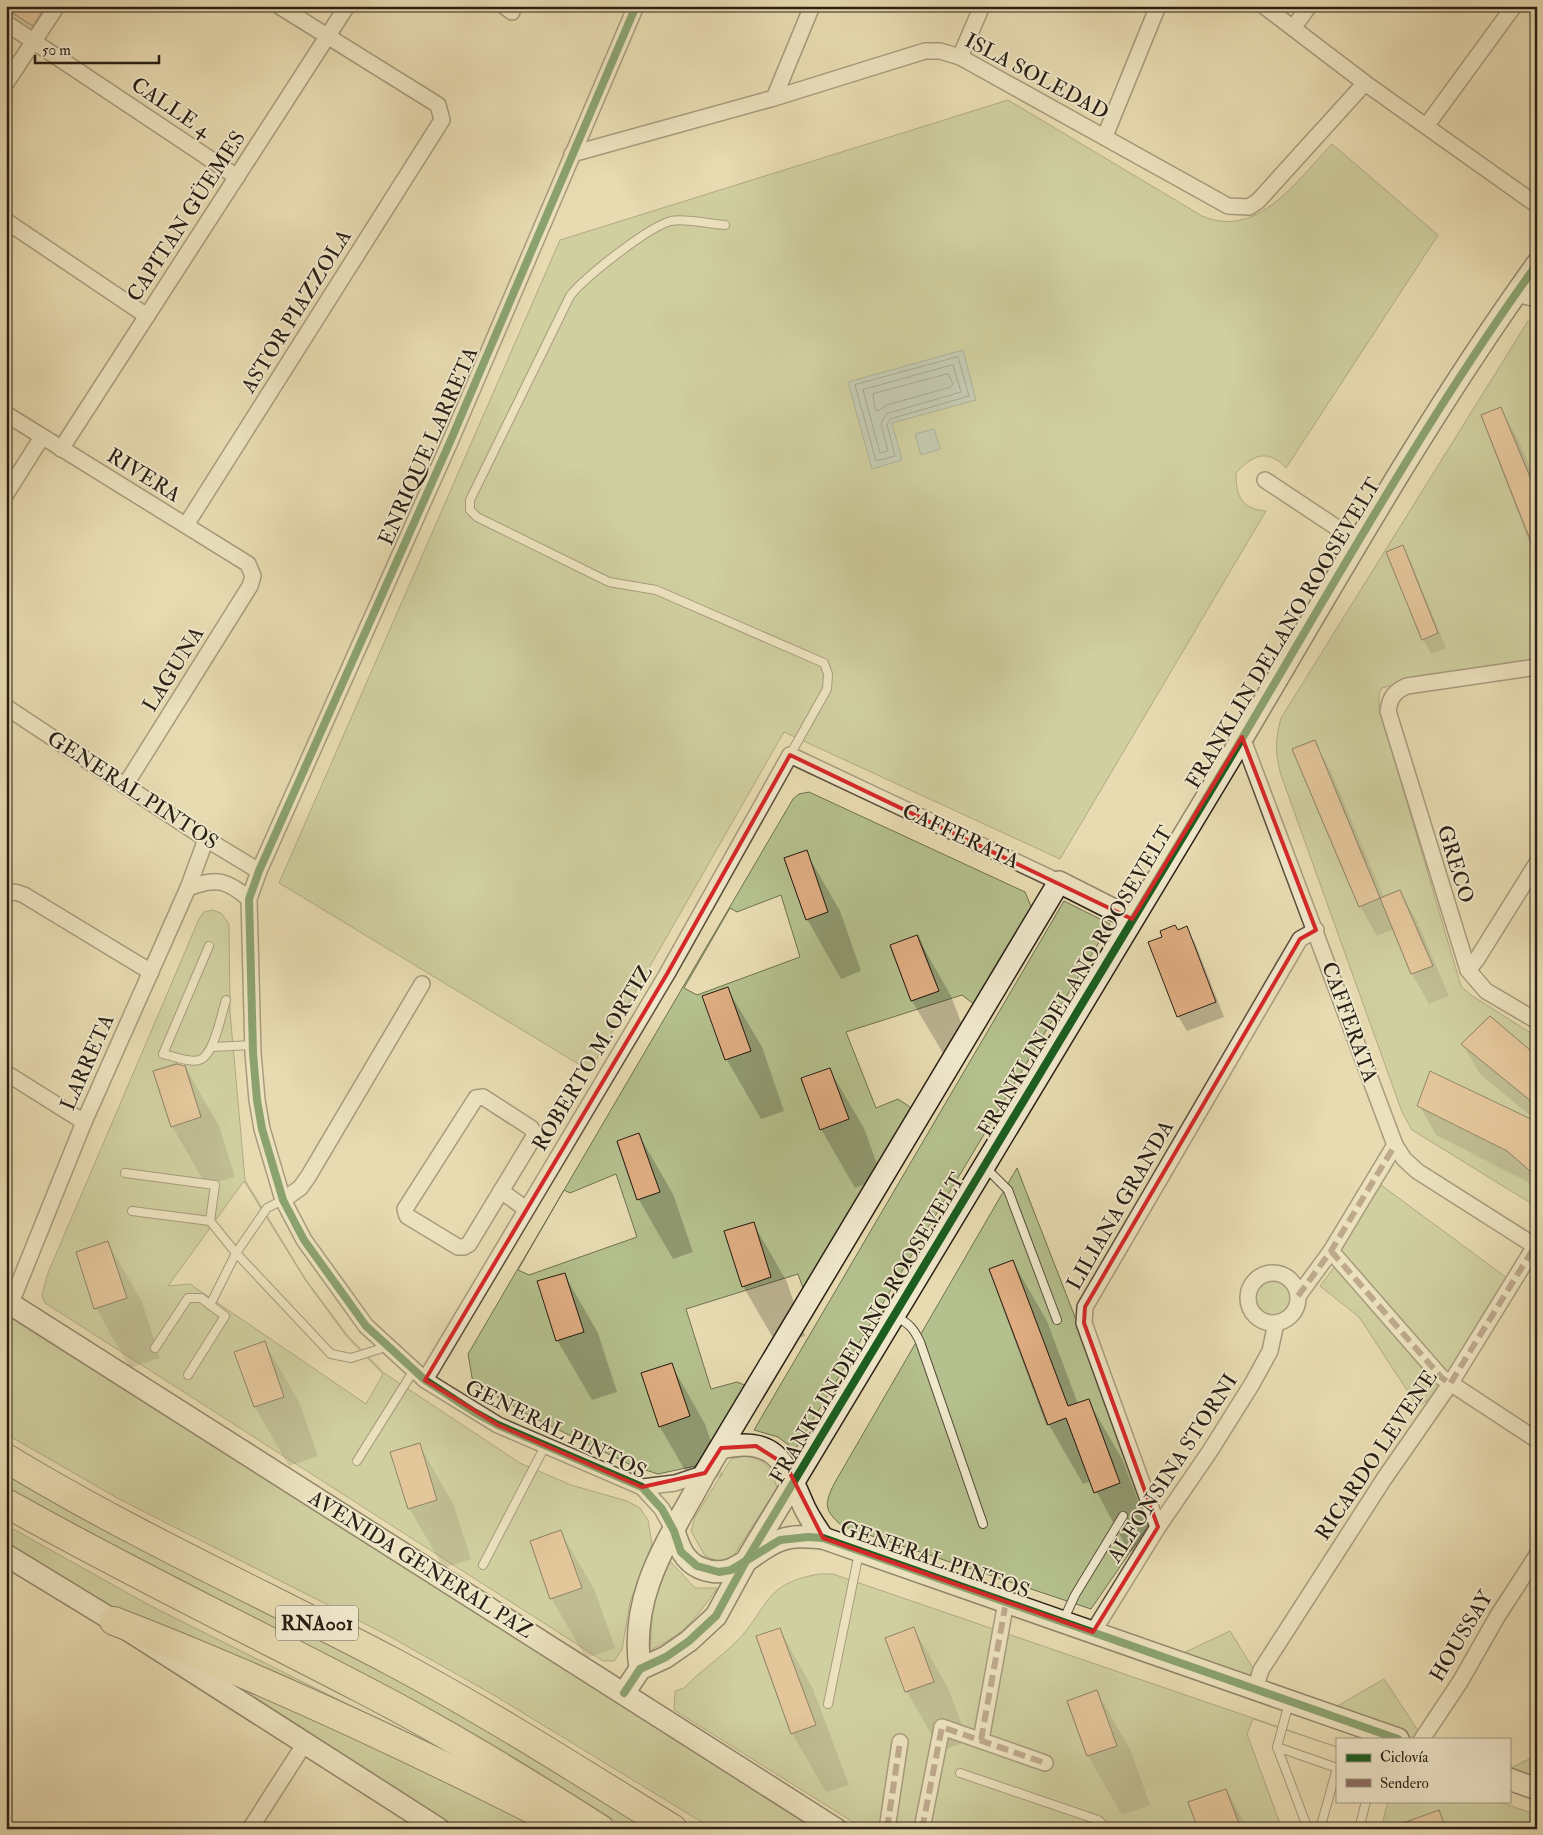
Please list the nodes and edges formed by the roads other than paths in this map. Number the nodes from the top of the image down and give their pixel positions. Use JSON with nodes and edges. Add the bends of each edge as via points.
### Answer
{"nodes":[{"id":1,"x":57,"y":6,"type":"edge"},
{"id":2,"x":279,"y":6,"type":"edge"},
{"id":3,"x":347,"y":6,"type":"edge"},
{"id":4,"x":636,"y":6,"type":"edge"},
{"id":5,"x":812,"y":6,"type":"edge"},
{"id":6,"x":982,"y":6,"type":"edge"},
{"id":7,"x":1158,"y":6,"type":"edge"},
{"id":8,"x":1264,"y":6,"type":"edge"},
{"id":9,"x":1309,"y":6,"type":"edge"},
{"id":10,"x":1514,"y":6,"type":"edge"},
{"id":11,"x":6,"y":23,"type":"edge"},
{"id":12,"x":1293,"y":28,"type":"junction"},
{"id":13,"x":328,"y":38,"type":"junction"},
{"id":14,"x":34,"y":41,"type":"junction"},
{"id":15,"x":960,"y":57,"type":"junction"},
{"id":16,"x":6,"y":83,"type":"edge"},
{"id":17,"x":1365,"y":83,"type":"junction"},
{"id":18,"x":774,"y":98,"type":"junction"},
{"id":19,"x":1427,"y":125,"type":"junction"},
{"id":20,"x":1105,"y":136,"type":"junction"},
{"id":21,"x":572,"y":154,"type":"junction"},
{"id":22,"x":237,"y":177,"type":"junction"},
{"id":23,"x":1537,"y":206,"type":"edge"},
{"id":24,"x":6,"y":221,"type":"edge"},
{"id":25,"x":725,"y":225,"type":"dead end"},
{"id":26,"x":1537,"y":264,"type":"edge"},
{"id":27,"x":1515,"y":294,"type":"junction"},
{"id":28,"x":1537,"y":299,"type":"edge"},
{"id":29,"x":147,"y":316,"type":"junction"},
{"id":30,"x":6,"y":414,"type":"edge"},
{"id":31,"x":42,"y":437,"type":"junction"},
{"id":32,"x":61,"y":449,"type":"junction"},
{"id":33,"x":1265,"y":480,"type":"dead end"},
{"id":34,"x":6,"y":494,"type":"edge"},
{"id":35,"x":186,"y":526,"type":"junction"},
{"id":36,"x":1357,"y":541,"type":"junction"},
{"id":37,"x":253,"y":576,"type":"joint"},
{"id":38,"x":1537,"y":667,"type":"edge"},
{"id":39,"x":6,"y":707,"type":"edge"},
{"id":40,"x":1242,"y":737,"type":"junction"},
{"id":41,"x":790,"y":755,"type":"junction"},
{"id":42,"x":126,"y":784,"type":"junction"},
{"id":43,"x":206,"y":839,"type":"junction"},
{"id":44,"x":1537,"y":863,"type":"edge"},
{"id":45,"x":259,"y":871,"type":"junction"},
{"id":46,"x":1060,"y":882,"type":"junction"},
{"id":47,"x":188,"y":888,"type":"junction"},
{"id":48,"x":6,"y":894,"type":"edge"},
{"id":49,"x":249,"y":899,"type":"junction"},
{"id":50,"x":1132,"y":919,"type":"junction"},
{"id":51,"x":1316,"y":930,"type":"junction"},
{"id":52,"x":209,"y":946,"type":"dead end"},
{"id":53,"x":1468,"y":970,"type":"junction"},
{"id":54,"x":151,"y":972,"type":"junction"},
{"id":55,"x":422,"y":984,"type":"dead end"},
{"id":56,"x":226,"y":1000,"type":"dead end"},
{"id":57,"x":1537,"y":1021,"type":"edge"},
{"id":58,"x":253,"y":1045,"type":"junction"},
{"id":59,"x":212,"y":1047,"type":"junction"},
{"id":60,"x":6,"y":1073,"type":"edge"},
{"id":61,"x":84,"y":1122,"type":"junction"},
{"id":62,"x":1396,"y":1145,"type":"junction"},
{"id":63,"x":984,"y":1166,"type":"junction"},
{"id":64,"x":125,"y":1173,"type":"dead end"},
{"id":65,"x":501,"y":1191,"type":"junction"},
{"id":66,"x":283,"y":1200,"type":"junction"},
{"id":67,"x":526,"y":1209,"type":"junction"},
{"id":68,"x":132,"y":1211,"type":"dead end"},
{"id":69,"x":210,"y":1221,"type":"junction"},
{"id":70,"x":1535,"y":1246,"type":"joint"},
{"id":71,"x":1331,"y":1251,"type":"junction"},
{"id":72,"x":236,"y":1253,"type":"junction"},
{"id":73,"x":1298,"y":1296,"type":"junction"},
{"id":74,"x":8,"y":1302,"type":"edge"},
{"id":75,"x":210,"y":1304,"type":"junction"},
{"id":76,"x":894,"y":1316,"type":"junction"},
{"id":77,"x":1058,"y":1320,"type":"dead end"},
{"id":78,"x":1276,"y":1323,"type":"junction"},
{"id":79,"x":389,"y":1346,"type":"junction"},
{"id":80,"x":156,"y":1348,"type":"dead end"},
{"id":81,"x":188,"y":1375,"type":"dead end"},
{"id":82,"x":420,"y":1375,"type":"junction"},
{"id":83,"x":1450,"y":1384,"type":"junction"},
{"id":84,"x":1537,"y":1440,"type":"edge"},
{"id":85,"x":545,"y":1446,"type":"junction"},
{"id":86,"x":721,"y":1448,"type":"junction"},
{"id":87,"x":6,"y":1458,"type":"edge"},
{"id":88,"x":357,"y":1461,"type":"dead end"},
{"id":89,"x":705,"y":1473,"type":"junction"},
{"id":90,"x":795,"y":1481,"type":"junction"},
{"id":91,"x":642,"y":1487,"type":"junction"},
{"id":92,"x":6,"y":1503,"type":"edge"},
{"id":93,"x":1122,"y":1516,"type":"dead end"},
{"id":94,"x":983,"y":1524,"type":"dead end"},
{"id":95,"x":1158,"y":1527,"type":"junction"},
{"id":96,"x":674,"y":1531,"type":"junction"},
{"id":97,"x":823,"y":1538,"type":"junction"},
{"id":98,"x":859,"y":1551,"type":"junction"},
{"id":99,"x":6,"y":1555,"type":"edge"},
{"id":100,"x":1537,"y":1556,"type":"edge"},
{"id":101,"x":746,"y":1562,"type":"junction"},
{"id":102,"x":483,"y":1565,"type":"dead end"},
{"id":103,"x":1006,"y":1602,"type":"junction"},
{"id":104,"x":114,"y":1621,"type":"junction"},
{"id":105,"x":1062,"y":1622,"type":"junction"},
{"id":106,"x":1092,"y":1632,"type":"junction"},
{"id":107,"x":640,"y":1670,"type":"junction"},
{"id":108,"x":1255,"y":1689,"type":"junction"},
{"id":109,"x":624,"y":1693,"type":"junction"},
{"id":110,"x":1290,"y":1701,"type":"junction"},
{"id":111,"x":828,"y":1704,"type":"dead end"},
{"id":112,"x":1373,"y":1735,"type":"edge"},
{"id":113,"x":1392,"y":1738,"type":"edge"},
{"id":114,"x":1423,"y":1738,"type":"edge"},
{"id":115,"x":981,"y":1740,"type":"junction"},
{"id":116,"x":900,"y":1742,"type":"dead end"},
{"id":117,"x":305,"y":1743,"type":"junction"},
{"id":118,"x":1277,"y":1748,"type":"junction"},
{"id":119,"x":1045,"y":1764,"type":"dead end"},
{"id":120,"x":1336,"y":1768,"type":"edge"},
{"id":121,"x":1336,"y":1772,"type":"edge"},
{"id":122,"x":960,"y":1773,"type":"dead end"},
{"id":123,"x":1510,"y":1779,"type":"edge"},
{"id":124,"x":1537,"y":1789,"type":"edge"},
{"id":125,"x":1366,"y":1802,"type":"edge"},
{"id":126,"x":250,"y":1829,"type":"edge"},
{"id":127,"x":439,"y":1829,"type":"edge"},
{"id":128,"x":571,"y":1829,"type":"edge"},
{"id":129,"x":600,"y":1829,"type":"edge"},
{"id":130,"x":673,"y":1829,"type":"edge"},
{"id":131,"x":836,"y":1829,"type":"edge"},
{"id":132,"x":887,"y":1829,"type":"edge"},
{"id":133,"x":922,"y":1829,"type":"edge"},
{"id":134,"x":1108,"y":1829,"type":"edge"},
{"id":135,"x":1308,"y":1829,"type":"edge"},
{"id":136,"x":1320,"y":1829,"type":"edge"},
{"id":137,"x":1359,"y":1829,"type":"edge"}],
"edges":[{"from":1,"to":14,"type":"street"},
{"from":2,"to":13,"type":"street"},
{"from":3,"to":13,"type":"street","name":"CAPITAN GÜEMES"},
{"from":4,"to":21,"type":"street","name":"ENRIQUE LARRETA"},
{"from":5,"to":18,"type":"street"},
{"from":6,"to":15,"type":"street"},
{"from":7,"to":20,"type":"street"},
{"from":8,"to":12,"type":"street"},
{"from":9,"to":12,"type":"street"},
{"from":10,"to":19,"type":"street"},
{"from":11,"to":14,"type":"street","name":"CALLE 4"},
{"from":12,"to":17,"type":"street"},
{"from":13,"to":22,"type":"street","name":"CAPITAN GÜEMES"},
{"from":13,"to":35,"type":"street","name":"ASTOR PIAZZOLA","via":[[438,105],[442,120]]},
{"from":14,"to":16,"type":"street"},
{"from":14,"to":22,"type":"street","name":"CALLE 4"},
{"from":15,"to":18,"type":"street","name":"ISLA SOLEDAD","via":[[940,51],[925,51]]},
{"from":15,"to":20,"type":"street","name":"ISLA SOLEDAD"},
{"from":17,"to":19,"type":"street"},
{"from":17,"to":20,"type":"street","name":"ISLA SOLEDAD","via":[[1249,207],[1228,206]]},
{"from":18,"to":21,"type":"street","name":"ISLA SOLEDAD"},
{"from":19,"to":23,"type":"street"},
{"from":21,"to":45,"type":"street","name":"ENRIQUE LARRETA","via":[[450,442]]},
{"from":22,"to":29,"type":"street","name":"CAPITAN GÜEMES"},
{"from":24,"to":29,"type":"street"},
{"from":25,"to":41,"type":"lane","via":[[672,221],[663,224],[579,284],[570,296],[470,500],[470,510],[476,517],[609,582],[656,590],[824,663],[828,674],[827,689]]},
{"from":26,"to":27,"type":"street","name":"FRANKLIN DELANO ROOSEVELT"},
{"from":27,"to":28,"type":"street"},
{"from":27,"to":36,"type":"street","name":"FRANKLIN DELANO ROOSEVELT"},
{"from":29,"to":32,"type":"street","name":"CAPITAN GÜEMES"},
{"from":30,"to":31,"type":"street","name":"RIVERA"},
{"from":31,"to":32,"type":"street","name":"RIVERA"},
{"from":31,"to":34,"type":"street"},
{"from":32,"to":35,"type":"street","name":"RIVERA"},
{"from":33,"to":36,"type":"street"},
{"from":35,"to":37,"type":"street","name":"RIVERA","via":[[248,564]]},
{"from":36,"to":40,"type":"street","name":"FRANKLIN DELANO ROOSEVELT"},
{"from":37,"to":42,"type":"street","name":"LAGUNA","via":[[250,586]]},
{"from":38,"to":53,"type":"street","name":"GRECO","via":[[1407,686],[1398,690],[1389,701],[1391,724]]},
{"from":39,"to":42,"type":"street","name":"GENERAL PINTOS"},
{"from":40,"to":50,"type":"street","name":"FRANKLIN DELANO ROOSEVELT"},
{"from":40,"to":51,"type":"street","name":"CAFFERATA"},
{"from":41,"to":46,"type":"street","name":"CAFFERATA"},
{"from":41,"to":67,"type":"street","name":"ROBERTO M. ORTIZ","via":[[667,974]]},
{"from":42,"to":43,"type":"street","name":"GENERAL PINTOS"},
{"from":43,"to":45,"type":"street","name":"GENERAL PINTOS"},
{"from":43,"to":47,"type":"street","name":"LARRETA"},
{"from":44,"to":53,"type":"street"},
{"from":45,"to":49,"type":"street","name":"ENRIQUE LARRETA"},
{"from":46,"to":50,"type":"street","name":"CAFFERATA"},
{"from":46,"to":86,"type":"street"},
{"from":47,"to":49,"type":"street","name":"GENERAL PINTOS","via":[[202,883],[223,882]]},
{"from":47,"to":54,"type":"street","name":"LARRETA"},
{"from":48,"to":54,"type":"street","via":[[24,895]]},
{"from":49,"to":58,"type":"street","name":"GENERAL PINTOS"},
{"from":50,"to":63,"type":"street","name":"FRANKLIN DELANO ROOSEVELT"},
{"from":51,"to":62,"type":"street","name":"CAFFERATA"},
{"from":51,"to":95,"type":"street","name":"LILIANA GRANDA","via":[[1300,939],[1085,1307],[1084,1323]]},
{"from":52,"to":59,"type":"lane","via":[[163,1054],[197,1061],[206,1057]]},
{"from":53,"to":57,"type":"street","name":"GRECO","via":[[1486,991]]},
{"from":54,"to":61,"type":"street","name":"LARRETA"},
{"from":55,"to":66,"type":"street","via":[[308,1177],[300,1188]]},
{"from":56,"to":59,"type":"lane"},
{"from":58,"to":59,"type":"lane"},
{"from":58,"to":66,"type":"street","name":"GENERAL PINTOS","via":[[262,1129]]},
{"from":60,"to":61,"type":"street"},
{"from":61,"to":74,"type":"street","name":"LARRETA"},
{"from":62,"to":70,"type":"street","name":"CAFFERATA","via":[[1404,1159],[1417,1171]]},
{"from":62,"to":71,"type":"street"},
{"from":63,"to":76,"type":"street","name":"FRANKLIN DELANO ROOSEVELT"},
{"from":63,"to":77,"type":"lane","via":[[1008,1190]]},
{"from":64,"to":69,"type":"lane","via":[[215,1185]]},
{"from":65,"to":65,"type":"street","via":[[469,1244],[464,1247],[458,1247],[407,1216],[405,1209],[476,1098],[483,1097],[531,1128],[535,1135]]},
{"from":65,"to":67,"type":"street"},
{"from":66,"to":72,"type":"lane","via":[[267,1208]]},
{"from":66,"to":79,"type":"street","name":"GENERAL PINTOS","via":[[304,1240],[330,1278],[366,1326]]},
{"from":67,"to":82,"type":"street","name":"ROBERTO M. ORTIZ"},
{"from":68,"to":69,"type":"lane"},
{"from":69,"to":72,"type":"lane"},
{"from":70,"to":83,"type":"street","name":"RICARDO LEVENE"},
{"from":71,"to":73,"type":"street"},
{"from":71,"to":83,"type":"street"},
{"from":72,"to":75,"type":"lane"},
{"from":72,"to":79,"type":"lane","via":[[330,1354],[351,1358]]},
{"from":73,"to":78,"type":"street","via":[[1290,1317]]},
{"from":73,"to":78,"type":"street","via":[[1292,1282],[1278,1274],[1263,1276],[1252,1286],[1249,1300],[1255,1314]]},
{"from":74,"to":109,"type":"street","name":"AVENIDA GENERAL PAZ"},
{"from":75,"to":80,"type":"lane","via":[[201,1298],[188,1298]]},
{"from":75,"to":81,"type":"lane","via":[[225,1316]]},
{"from":76,"to":90,"type":"street","name":"FRANKLIN DELANO ROOSEVELT"},
{"from":76,"to":94,"type":"lane","via":[[915,1330]]},
{"from":78,"to":95,"type":"street","name":"ALFONSINA STORNI","via":[[1270,1351],[1252,1384]]},
{"from":79,"to":82,"type":"street","name":"GENERAL PINTOS"},
{"from":82,"to":85,"type":"street","name":"GENERAL PINTOS","via":[[474,1412]]},
{"from":82,"to":88,"type":"lane"},
{"from":83,"to":84,"type":"street"},
{"from":83,"to":108,"type":"street","name":"RICARDO LEVENE","via":[[1393,1464],[1306,1599],[1261,1670]]},
{"from":85,"to":91,"type":"street","name":"GENERAL PINTOS"},
{"from":85,"to":102,"type":"lane"},
{"from":86,"to":89,"type":"street"},
{"from":86,"to":90,"type":"street","name":"GENERAL PINTOS","via":[[738,1444],[756,1446],[773,1453],[786,1465]]},
{"from":87,"to":130,"type":"highway","number":"RNA001","via":[[185,1557],[440,1688]]},
{"from":89,"to":91,"type":"street","name":"GENERAL PINTOS","via":[[674,1483]]},
{"from":89,"to":96,"type":"street"},
{"from":90,"to":97,"type":"street","name":"GENERAL PINTOS","via":[[808,1514]]},
{"from":90,"to":101,"type":"street","name":"FRANKLIN DELANO ROOSEVELT"},
{"from":91,"to":96,"type":"street","name":"GENERAL PINTOS","via":[[662,1509]]},
{"from":92,"to":129,"type":"highway","number":"RNA001","via":[[97,1554],[443,1733]]},
{"from":93,"to":105,"type":"lane","via":[[1074,1595]]},
{"from":95,"to":106,"type":"street","name":"ALFONSINA STORNI"},
{"from":96,"to":101,"type":"street","name":"GENERAL PINTOS","via":[[681,1552],[697,1566],[719,1572]]},
{"from":96,"to":107,"type":"street","via":[[656,1563],[643,1597],[636,1644]]},
{"from":97,"to":98,"type":"street","name":"GENERAL PINTOS"},
{"from":97,"to":101,"type":"street","name":"GENERAL PINTOS","via":[[780,1540]]},
{"from":98,"to":103,"type":"street","name":"GENERAL PINTOS"},
{"from":98,"to":111,"type":"lane"},
{"from":99,"to":104,"type":"street"},
{"from":100,"to":114,"type":"street","name":"HOUSSAY"},
{"from":101,"to":107,"type":"street","name":"FRANKLIN DELANO ROOSEVELT","via":[[727,1599],[710,1622],[666,1657]]},
{"from":103,"to":105,"type":"street","name":"GENERAL PINTOS"},
{"from":103,"to":115,"type":"street"},
{"from":104,"to":117,"type":"street"},
{"from":104,"to":128,"type":"highway","via":[[384,1737]]},
{"from":105,"to":106,"type":"street","name":"GENERAL PINTOS"},
{"from":106,"to":108,"type":"street","name":"GENERAL PINTOS"},
{"from":107,"to":109,"type":"street","name":"FRANKLIN DELANO ROOSEVELT"},
{"from":108,"to":110,"type":"street","name":"GENERAL PINTOS"},
{"from":109,"to":131,"type":"street","name":"AVENIDA GENERAL PAZ"},
{"from":110,"to":112,"type":"street","name":"GENERAL PINTOS"},
{"from":110,"to":118,"type":"lane"},
{"from":112,"to":113,"type":"street","name":"GENERAL PINTOS"},
{"from":115,"to":119,"type":"street"},
{"from":115,"to":133,"type":"street","via":[[942,1728]]},
{"from":116,"to":132,"type":"street"},
{"from":117,"to":126,"type":"street"},
{"from":117,"to":127,"type":"street"},
{"from":118,"to":120,"type":"lane"},
{"from":118,"to":135,"type":"lane"},
{"from":121,"to":136,"type":"lane"},
{"from":122,"to":134,"type":"lane","via":[[1098,1820]]},
{"from":123,"to":124,"type":"street"},
{"from":125,"to":137,"type":"lane"}]}
